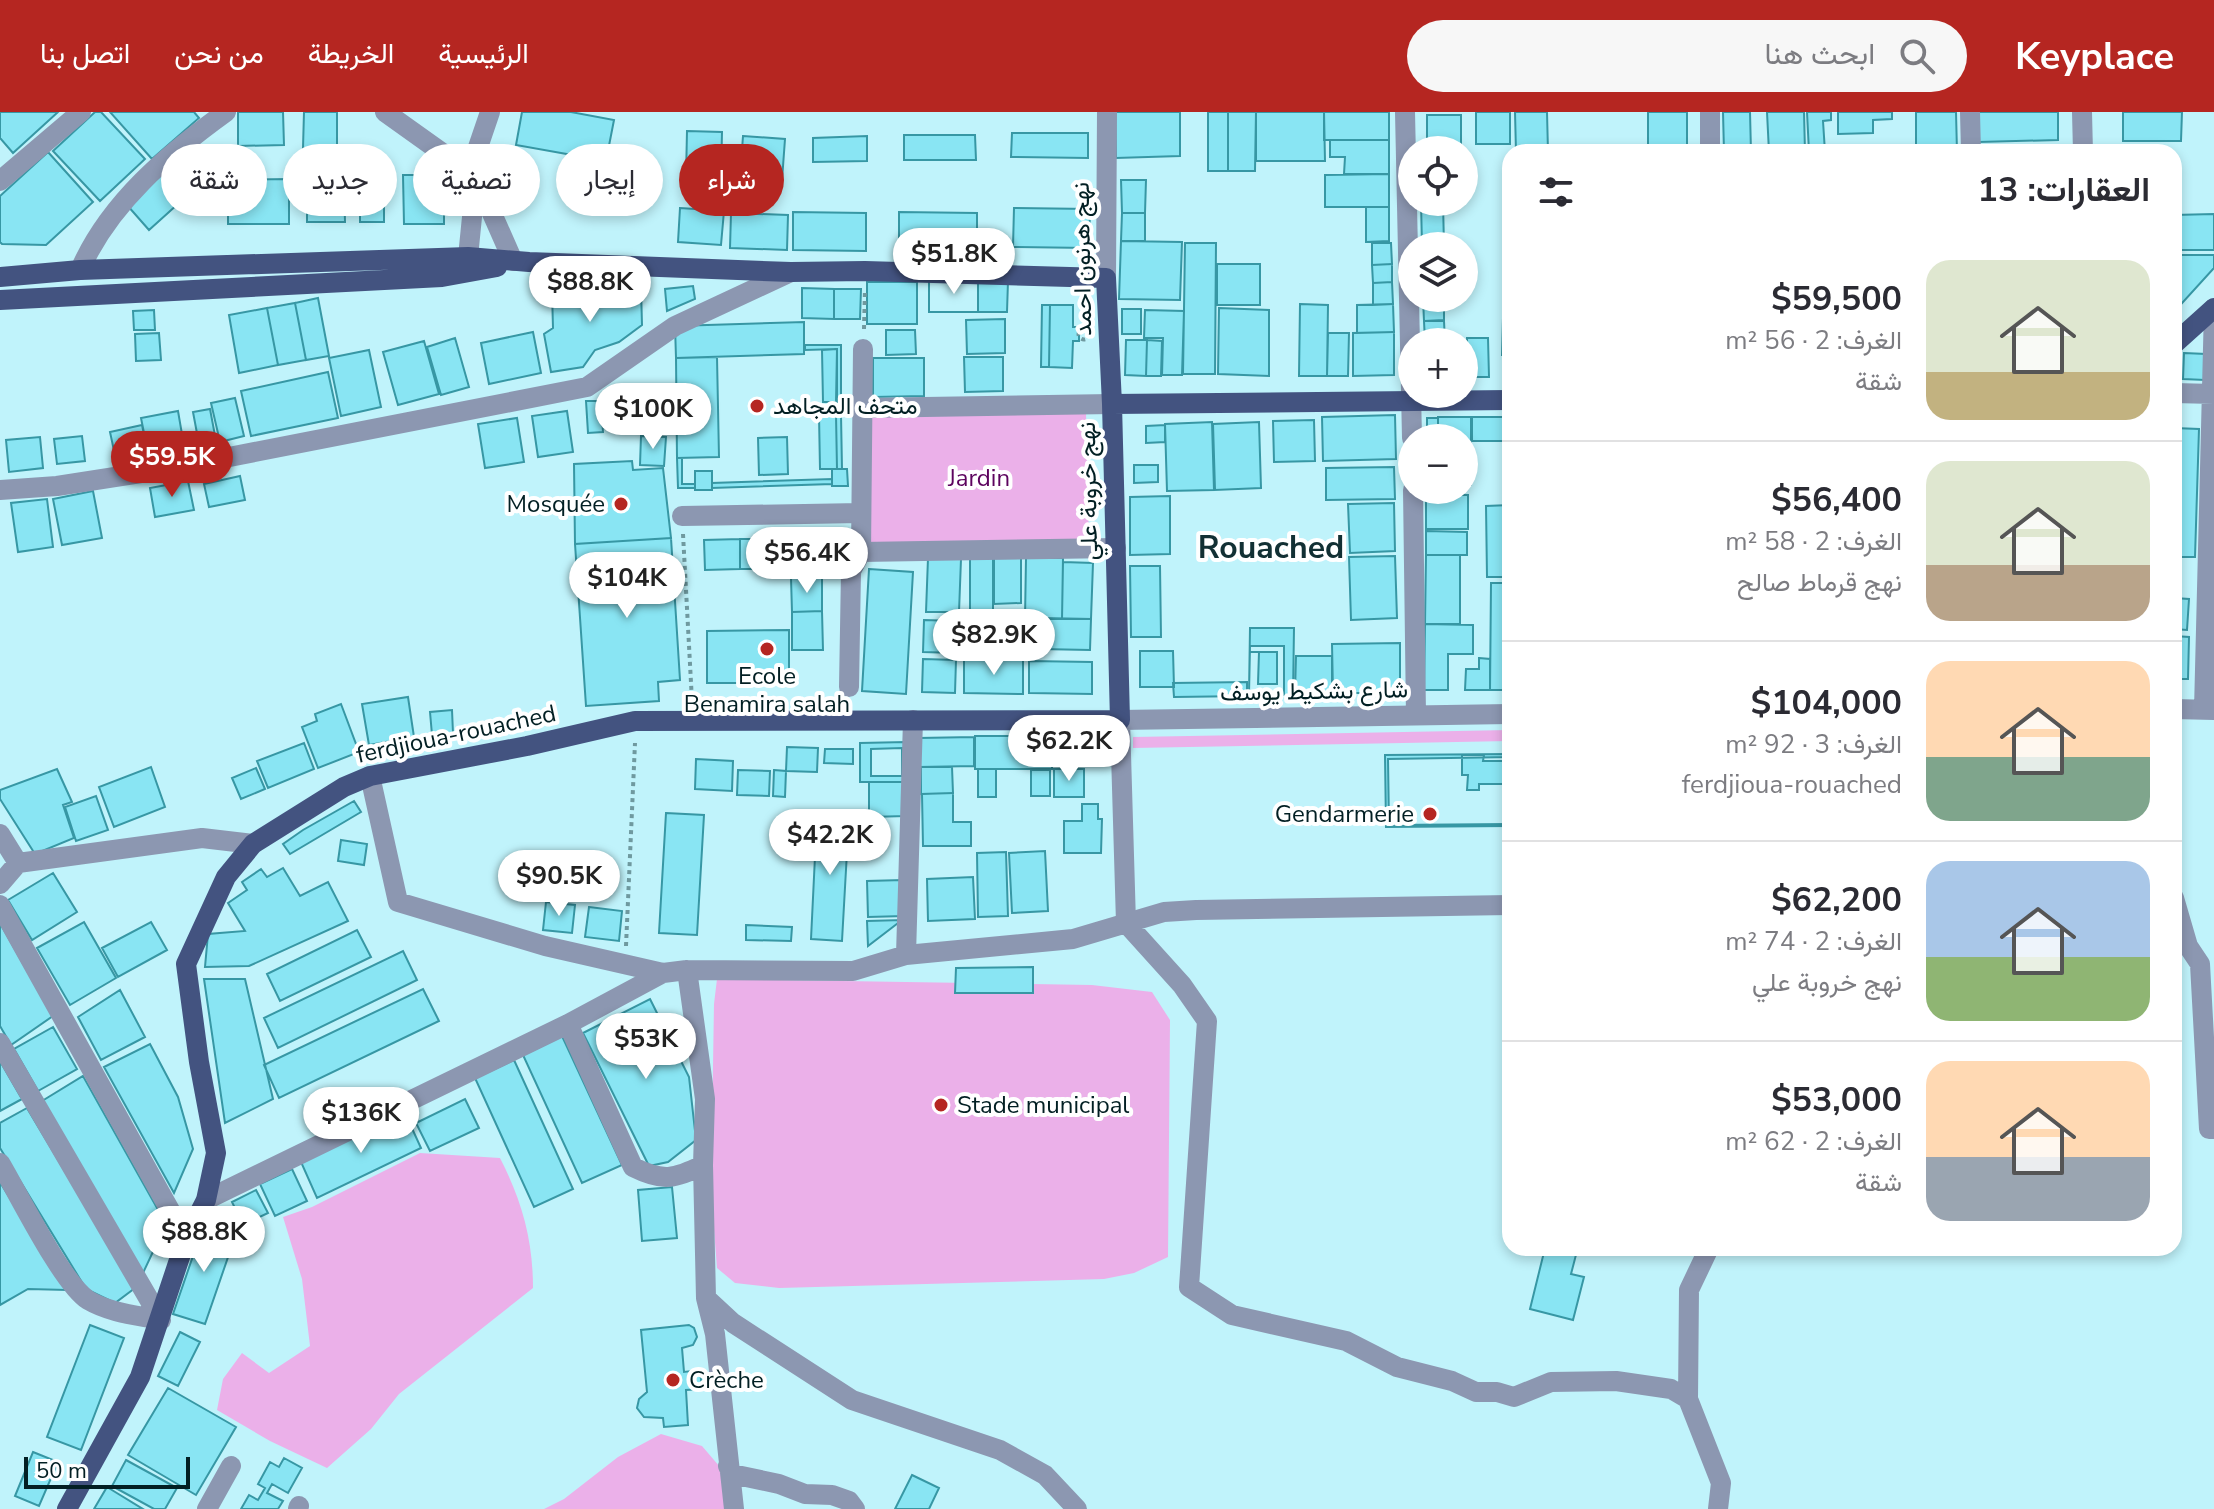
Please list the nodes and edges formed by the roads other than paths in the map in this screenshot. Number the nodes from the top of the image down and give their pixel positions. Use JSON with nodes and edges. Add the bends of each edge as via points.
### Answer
{"nodes":[{"id":1,"x":81,"y":112,"type":"edge"},
{"id":2,"x":226,"y":112,"type":"edge"},
{"id":3,"x":385,"y":112,"type":"edge"},
{"id":4,"x":490,"y":112,"type":"edge"},
{"id":5,"x":1107,"y":112,"type":"edge"},
{"id":6,"x":1405,"y":112,"type":"edge"},
{"id":7,"x":1710,"y":112,"type":"edge"},
{"id":8,"x":1970,"y":112,"type":"edge"},
{"id":9,"x":2082,"y":112,"type":"edge"},
{"id":10,"x":430,"y":144,"type":"edge"},
{"id":11,"x":479,"y":144,"type":"edge"},
{"id":12,"x":1710,"y":144,"type":"edge"},
{"id":13,"x":1971,"y":144,"type":"edge"},
{"id":14,"x":2083,"y":144,"type":"edge"},
{"id":15,"x":0,"y":181,"type":"edge"},
{"id":16,"x":472,"y":216,"type":"edge"},
{"id":17,"x":497,"y":216,"type":"edge"},
{"id":18,"x":468,"y":257,"type":"junction"},
{"id":19,"x":521,"y":261,"type":"junction"},
{"id":20,"x":80,"y":270,"type":"junction"},
{"id":21,"x":791,"y":272,"type":"junction"},
{"id":22,"x":0,"y":277,"type":"edge"},
{"id":23,"x":1106,"y":278,"type":"junction"},
{"id":24,"x":0,"y":300,"type":"edge"},
{"id":25,"x":2214,"y":308,"type":"edge"},
{"id":26,"x":1410,"y":328,"type":"edge"},
{"id":27,"x":2182,"y":337,"type":"edge"},
{"id":28,"x":863,"y":349,"type":"dead end"},
{"id":29,"x":2182,"y":393,"type":"edge"},
{"id":30,"x":2213,"y":394,"type":"edge"},
{"id":31,"x":1478,"y":400,"type":"edge"},
{"id":32,"x":1502,"y":400,"type":"edge"},
{"id":33,"x":1398,"y":401,"type":"edge"},
{"id":34,"x":1112,"y":404,"type":"junction"},
{"id":35,"x":862,"y":408,"type":"junction"},
{"id":36,"x":0,"y":490,"type":"edge"},
{"id":37,"x":1413,"y":504,"type":"edge"},
{"id":38,"x":861,"y":513,"type":"junction"},
{"id":39,"x":682,"y":516,"type":"road end"},
{"id":40,"x":1116,"y":548,"type":"junction"},
{"id":41,"x":861,"y":552,"type":"junction"},
{"id":42,"x":849,"y":687,"type":"dead end"},
{"id":43,"x":2190,"y":712,"type":"edge"},
{"id":44,"x":1502,"y":714,"type":"edge"},
{"id":45,"x":1416,"y":715,"type":"junction"},
{"id":46,"x":913,"y":720,"type":"junction"},
{"id":47,"x":1120,"y":720,"type":"junction"},
{"id":48,"x":370,"y":776,"type":"junction"},
{"id":49,"x":0,"y":834,"type":"edge"},
{"id":50,"x":253,"y":844,"type":"junction"},
{"id":51,"x":18,"y":863,"type":"junction"},
{"id":52,"x":0,"y":884,"type":"edge"},
{"id":53,"x":0,"y":905,"type":"edge"},
{"id":54,"x":1502,"y":905,"type":"edge"},
{"id":55,"x":1126,"y":923,"type":"junction"},
{"id":56,"x":2182,"y":925,"type":"edge"},
{"id":57,"x":906,"y":955,"type":"junction"},
{"id":58,"x":2207,"y":964,"type":"edge"},
{"id":59,"x":687,"y":970,"type":"junction"},
{"id":60,"x":663,"y":973,"type":"junction"},
{"id":61,"x":568,"y":1024,"type":"junction"},
{"id":62,"x":0,"y":1043,"type":"edge"},
{"id":63,"x":2214,"y":1129,"type":"edge"},
{"id":64,"x":0,"y":1163,"type":"edge"},
{"id":65,"x":703,"y":1165,"type":"junction"},
{"id":66,"x":206,"y":1200,"type":"junction"},
{"id":67,"x":186,"y":1239,"type":"junction"},
{"id":68,"x":1705,"y":1256,"type":"edge"},
{"id":69,"x":706,"y":1298,"type":"junction"},
{"id":70,"x":161,"y":1320,"type":"junction"},
{"id":71,"x":1688,"y":1399,"type":"junction"},
{"id":72,"x":231,"y":1466,"type":"dead end"},
{"id":73,"x":728,"y":1466,"type":"junction"},
{"id":74,"x":67,"y":1509,"type":"edge"},
{"id":75,"x":207,"y":1509,"type":"edge"},
{"id":76,"x":734,"y":1509,"type":"edge"},
{"id":77,"x":855,"y":1509,"type":"edge"},
{"id":78,"x":1077,"y":1509,"type":"edge"},
{"id":79,"x":1718,"y":1509,"type":"edge"}],
"edges":[{"from":1,"to":15,"type":"street"},
{"from":2,"to":20,"type":"street","via":[[121,202],[98,232]]},
{"from":3,"to":10,"type":"street"},
{"from":4,"to":11,"type":"street"},
{"from":5,"to":23,"type":"street","name":"نهج هرنون احمد"},
{"from":6,"to":26,"type":"street"},
{"from":7,"to":12,"type":"street"},
{"from":8,"to":13,"type":"street"},
{"from":9,"to":14,"type":"street"},
{"from":16,"to":18,"type":"street"},
{"from":17,"to":19,"type":"street"},
{"from":18,"to":19,"type":"main road"},
{"from":18,"to":20,"type":"main road"},
{"from":19,"to":21,"type":"main road"},
{"from":19,"to":24,"type":"main road","via":[[442,277]]},
{"from":20,"to":22,"type":"main road"},
{"from":21,"to":23,"type":"main road"},
{"from":21,"to":36,"type":"street","via":[[675,326],[587,387],[173,468]]},
{"from":23,"to":34,"type":"main road","name":"نهج هرنون احمد"},
{"from":25,"to":27,"type":"main road"},
{"from":25,"to":30,"type":"street"},
{"from":28,"to":35,"type":"street"},
{"from":29,"to":30,"type":"street"},
{"from":30,"to":43,"type":"street"},
{"from":31,"to":32,"type":"main road"},
{"from":33,"to":34,"type":"main road"},
{"from":34,"to":35,"type":"street"},
{"from":34,"to":40,"type":"main road","name":"نهج خروبة علي"},
{"from":35,"to":38,"type":"street"},
{"from":37,"to":45,"type":"street"},
{"from":38,"to":39,"type":"street"},
{"from":38,"to":41,"type":"street"},
{"from":40,"to":41,"type":"street"},
{"from":40,"to":47,"type":"main road","name":"نهج خروبة علي"},
{"from":41,"to":42,"type":"street","via":[[851,571]]},
{"from":44,"to":45,"type":"street","name":"شارع بشكيط يوسف"},
{"from":45,"to":47,"type":"street","name":"شارع بشكيط يوسف"},
{"from":46,"to":47,"type":"main road","name":"ferdjioua-rouached"},
{"from":46,"to":48,"type":"main road","name":"ferdjioua-rouached","via":[[635,721]]},
{"from":46,"to":57,"type":"street"},
{"from":47,"to":55,"type":"street"},
{"from":48,"to":50,"type":"main road","name":"ferdjioua-rouached"},
{"from":48,"to":60,"type":"street","via":[[398,902],[545,946]]},
{"from":49,"to":51,"type":"street"},
{"from":50,"to":51,"type":"street","via":[[202,838]]},
{"from":50,"to":66,"type":"main road","name":"ferdjioua-rouached","via":[[226,877],[186,964],[216,1153]]},
{"from":51,"to":52,"type":"street"},
{"from":53,"to":67,"type":"street"},
{"from":54,"to":55,"type":"street","via":[[1196,910]]},
{"from":55,"to":57,"type":"street","via":[[1073,939]]},
{"from":55,"to":71,"type":"street","via":[[1207,1021],[1189,1287],[1232,1315],[1346,1341],[1397,1367],[1476,1392],[1514,1397],[1551,1382],[1616,1381],[1671,1389]]},
{"from":56,"to":58,"type":"street","via":[[2188,946]]},
{"from":57,"to":59,"type":"street","via":[[853,971]]},
{"from":58,"to":63,"type":"street","via":[[2209,1129]]},
{"from":59,"to":60,"type":"street"},
{"from":59,"to":65,"type":"street","via":[[705,1099]]},
{"from":60,"to":61,"type":"street"},
{"from":61,"to":65,"type":"street","via":[[633,1167],[655,1178],[678,1177]]},
{"from":61,"to":66,"type":"street"},
{"from":62,"to":70,"type":"street"},
{"from":64,"to":70,"type":"street","via":[[68,1279],[86,1299],[113,1311]]},
{"from":65,"to":69,"type":"street"},
{"from":66,"to":67,"type":"main road","name":"ferdjioua-rouached"},
{"from":67,"to":70,"type":"main road","name":"ferdjioua-rouached"},
{"from":68,"to":71,"type":"street","via":[[1689,1290]]},
{"from":69,"to":73,"type":"street","via":[[715,1334]]},
{"from":69,"to":78,"type":"street","via":[[733,1323],[852,1400],[1000,1450],[1045,1475]]},
{"from":70,"to":74,"type":"main road","name":"ferdjioua-rouached","via":[[140,1377]]},
{"from":71,"to":79,"type":"street","via":[[1721,1483]]},
{"from":72,"to":75,"type":"street"},
{"from":73,"to":76,"type":"street"},
{"from":73,"to":77,"type":"street","via":[[732,1474],[805,1494],[832,1495]]}]}
